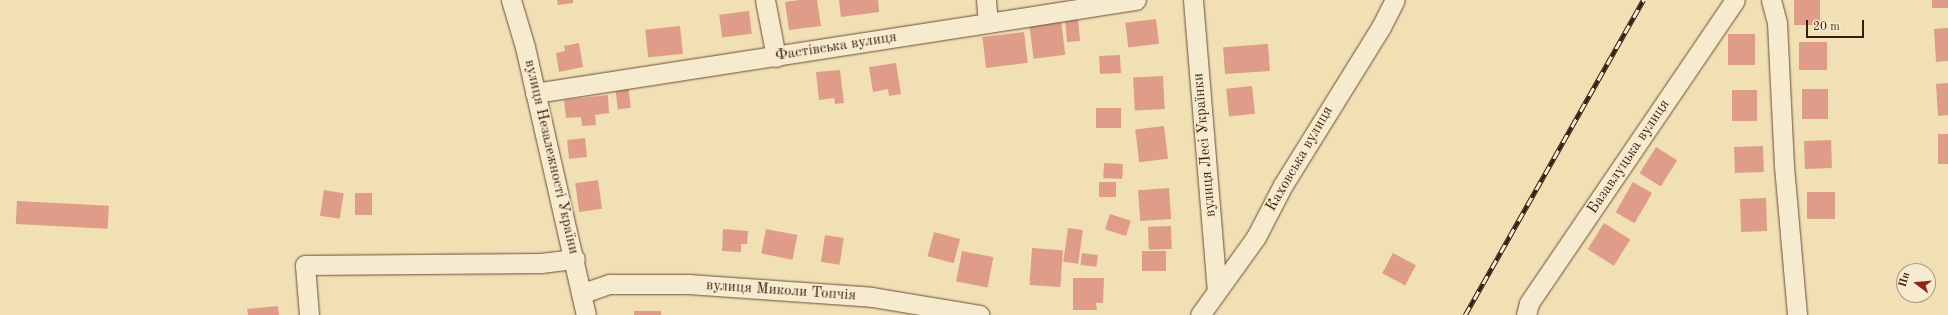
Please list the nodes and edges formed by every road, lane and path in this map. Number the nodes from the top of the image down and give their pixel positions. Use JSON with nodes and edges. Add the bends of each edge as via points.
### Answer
{"nodes":[{"id":1,"x":511,"y":0,"type":"edge"},
{"id":2,"x":765,"y":0,"type":"edge"},
{"id":3,"x":986,"y":0,"type":"edge"},
{"id":4,"x":1136,"y":0,"type":"edge"},
{"id":5,"x":1193,"y":0,"type":"edge"},
{"id":6,"x":1395,"y":0,"type":"edge"},
{"id":7,"x":1735,"y":0,"type":"edge"},
{"id":8,"x":1771,"y":0,"type":"edge"},
{"id":9,"x":988,"y":22,"type":"junction"},
{"id":10,"x":776,"y":57,"type":"junction"},
{"id":11,"x":536,"y":93,"type":"junction"},
{"id":12,"x":575,"y":259,"type":"junction"},
{"id":13,"x":1217,"y":290,"type":"junction"},
{"id":14,"x":583,"y":293,"type":"junction"},
{"id":15,"x":309,"y":315,"type":"edge"},
{"id":16,"x":586,"y":315,"type":"edge"},
{"id":17,"x":979,"y":315,"type":"edge"},
{"id":18,"x":1200,"y":315,"type":"edge"},
{"id":19,"x":1526,"y":315,"type":"edge"},
{"id":20,"x":1797,"y":315,"type":"edge"}],
"edges":[{"from":1,"to":11,"type":"street","name":"вулиця Незалежності України"},
{"from":2,"to":10,"type":"street"},
{"from":3,"to":9,"type":"street"},
{"from":4,"to":9,"type":"street","name":"Фастівська вулиця"},
{"from":5,"to":13,"type":"street","name":"вулиця Лесі Українки"},
{"from":6,"to":13,"type":"street","name":"Каховська вулиця","via":[[1381,27],[1282,185],[1256,237]]},
{"from":7,"to":19,"type":"street","name":"Базавлуцька вулиця","via":[[1529,303]]},
{"from":8,"to":20,"type":"street","via":[[1777,23],[1784,166]]},
{"from":9,"to":10,"type":"street","name":"Фастівська вулиця"},
{"from":10,"to":11,"type":"street","name":"Фастівська вулиця"},
{"from":11,"to":12,"type":"street","name":"вулиця Незалежності України"},
{"from":12,"to":14,"type":"street","name":"вулиця Незалежності України"},
{"from":12,"to":15,"type":"street","via":[[541,263],[305,265]]},
{"from":13,"to":18,"type":"street","name":"Каховська вулиця"},
{"from":14,"to":16,"type":"street","name":"вулиця Незалежності України"},
{"from":14,"to":17,"type":"street","name":"вулиця Миколи Топчія","via":[[609,284],[688,284],[872,297]]}]}
